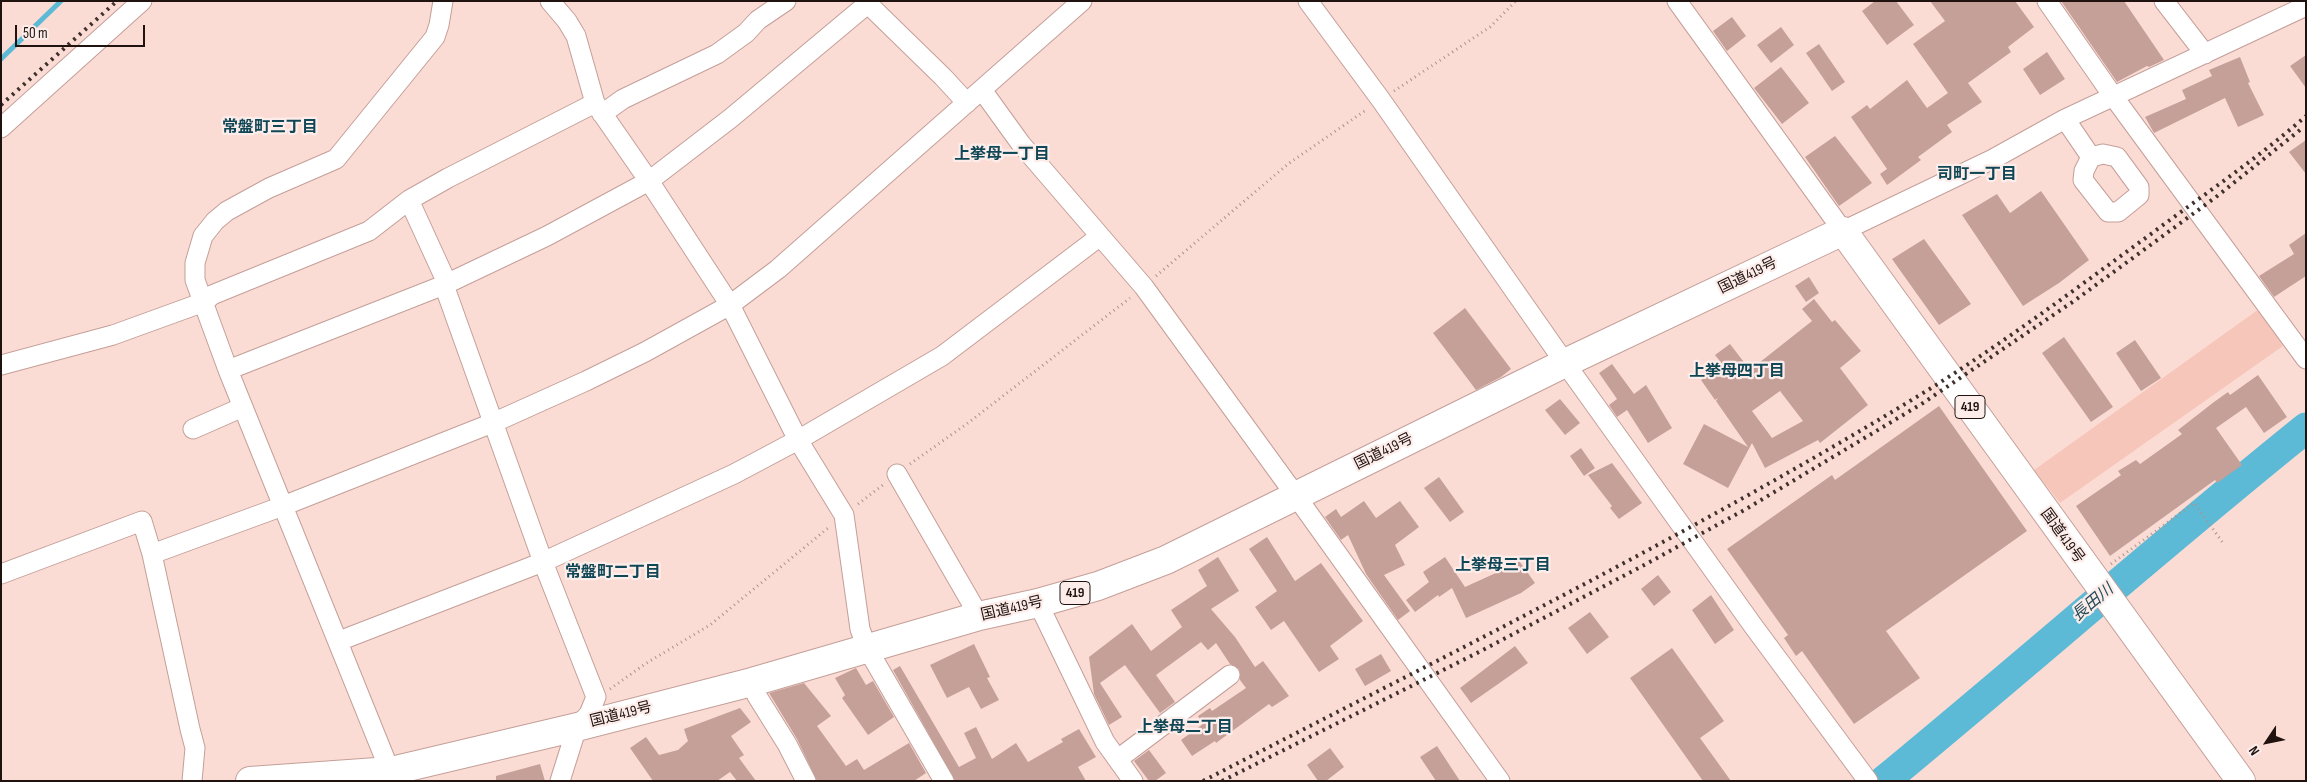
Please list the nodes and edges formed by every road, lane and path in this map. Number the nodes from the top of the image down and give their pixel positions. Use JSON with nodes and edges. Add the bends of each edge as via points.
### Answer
{"nodes":[{"id":1,"x":142,"y":1,"type":"edge"},
{"id":2,"x":443,"y":1,"type":"edge"},
{"id":3,"x":550,"y":1,"type":"edge"},
{"id":4,"x":786,"y":1,"type":"edge"},
{"id":5,"x":1082,"y":1,"type":"edge"},
{"id":6,"x":1308,"y":1,"type":"edge"},
{"id":7,"x":1516,"y":1,"type":"edge"},
{"id":8,"x":1677,"y":1,"type":"edge"},
{"id":9,"x":2047,"y":1,"type":"edge"},
{"id":10,"x":2164,"y":1,"type":"edge"},
{"id":11,"x":868,"y":2,"type":"edge"},
{"id":12,"x":2306,"y":6,"type":"edge"},
{"id":13,"x":2205,"y":54,"type":"junction"},
{"id":14,"x":982,"y":90,"type":"junction"},
{"id":15,"x":2113,"y":96,"type":"junction"},
{"id":16,"x":1381,"y":100,"type":"junction"},
{"id":17,"x":966,"y":103,"type":"junction"},
{"id":18,"x":598,"y":108,"type":"junction"},
{"id":19,"x":2065,"y":119,"type":"junction"},
{"id":20,"x":1,"y":128,"type":"edge"},
{"id":21,"x":2091,"y":156,"type":"dead end"},
{"id":22,"x":649,"y":181,"type":"junction"},
{"id":23,"x":409,"y":200,"type":"junction"},
{"id":24,"x":1843,"y":231,"type":"junction"},
{"id":25,"x":1098,"y":237,"type":"junction"},
{"id":26,"x":445,"y":284,"type":"junction"},
{"id":27,"x":1144,"y":287,"type":"junction"},
{"id":28,"x":204,"y":302,"type":"junction"},
{"id":29,"x":730,"y":305,"type":"junction"},
{"id":30,"x":2306,"y":360,"type":"edge"},
{"id":31,"x":1565,"y":363,"type":"junction"},
{"id":32,"x":1,"y":364,"type":"edge"},
{"id":33,"x":228,"y":370,"type":"junction"},
{"id":34,"x":243,"y":407,"type":"junction"},
{"id":35,"x":495,"y":422,"type":"junction"},
{"id":36,"x":193,"y":429,"type":"dead end"},
{"id":37,"x":798,"y":440,"type":"junction"},
{"id":38,"x":897,"y":474,"type":"junction"},
{"id":39,"x":1296,"y":496,"type":"junction"},
{"id":40,"x":283,"y":506,"type":"junction"},
{"id":41,"x":844,"y":515,"type":"junction"},
{"id":42,"x":2223,"y":543,"type":"dead end"},
{"id":43,"x":152,"y":554,"type":"junction"},
{"id":44,"x":543,"y":562,"type":"junction"},
{"id":45,"x":1,"y":574,"type":"edge"},
{"id":46,"x":2105,"y":584,"type":"junction"},
{"id":47,"x":1038,"y":603,"type":"junction"},
{"id":48,"x":979,"y":616,"type":"junction"},
{"id":49,"x":339,"y":641,"type":"junction"},
{"id":50,"x":867,"y":648,"type":"junction"},
{"id":51,"x":1230,"y":675,"type":"dead end"},
{"id":52,"x":752,"y":682,"type":"junction"},
{"id":53,"x":596,"y":697,"type":"junction"},
{"id":54,"x":577,"y":726,"type":"junction"},
{"id":55,"x":1118,"y":759,"type":"junction"},
{"id":56,"x":392,"y":776,"type":"edge"},
{"id":57,"x":192,"y":781,"type":"edge"},
{"id":58,"x":250,"y":781,"type":"edge"},
{"id":59,"x":560,"y":781,"type":"edge"},
{"id":60,"x":806,"y":781,"type":"edge"},
{"id":61,"x":944,"y":781,"type":"edge"},
{"id":62,"x":1133,"y":781,"type":"edge"},
{"id":63,"x":1500,"y":781,"type":"edge"},
{"id":64,"x":1868,"y":781,"type":"edge"},
{"id":65,"x":2241,"y":781,"type":"edge"}],
"edges":[{"from":1,"to":20,"type":"street"},
{"from":2,"to":28,"type":"street","via":[[435,37],[336,159],[269,188],[215,221],[201,241],[195,262],[195,280]]},
{"from":3,"to":18,"type":"street","via":[[576,36]]},
{"from":4,"to":18,"type":"street","via":[[717,54]]},
{"from":5,"to":14,"type":"street"},
{"from":6,"to":16,"type":"street"},
{"from":7,"to":16,"type":"path","via":[[1490,27]]},
{"from":8,"to":24,"type":"street"},
{"from":9,"to":15,"type":"street"},
{"from":10,"to":13,"type":"street"},
{"from":11,"to":17,"type":"street"},
{"from":11,"to":22,"type":"street","via":[[732,118]]},
{"from":12,"to":13,"type":"street"},
{"from":13,"to":15,"type":"street"},
{"from":14,"to":17,"type":"street"},
{"from":14,"to":25,"type":"street","via":[[1021,144]]},
{"from":15,"to":19,"type":"street"},
{"from":15,"to":30,"type":"street"},
{"from":16,"to":27,"type":"path","via":[[1288,164]]},
{"from":16,"to":31,"type":"street"},
{"from":17,"to":29,"type":"street","via":[[778,269]]},
{"from":18,"to":22,"type":"street"},
{"from":18,"to":23,"type":"street","via":[[448,178]]},
{"from":19,"to":21,"type":"street"},
{"from":19,"to":24,"type":"street","via":[[1984,163]]},
{"from":22,"to":26,"type":"street","via":[[547,236]]},
{"from":22,"to":29,"type":"street"},
{"from":23,"to":26,"type":"street"},
{"from":23,"to":28,"type":"street","via":[[368,231],[212,295]]},
{"from":24,"to":31,"type":"highway","name":"国道419号","number":"419"},
{"from":24,"to":46,"type":"highway","name":"国道419号","number":"419"},
{"from":25,"to":27,"type":"street"},
{"from":25,"to":37,"type":"street","via":[[942,356]]},
{"from":26,"to":33,"type":"street"},
{"from":26,"to":35,"type":"street"},
{"from":27,"to":38,"type":"path"},
{"from":27,"to":39,"type":"street"},
{"from":28,"to":32,"type":"street","via":[[113,334]]},
{"from":28,"to":33,"type":"street"},
{"from":29,"to":35,"type":"street","via":[[645,352]]},
{"from":29,"to":37,"type":"street"},
{"from":31,"to":39,"type":"highway","name":"国道419号","number":"419"},
{"from":31,"to":64,"type":"street","via":[[1754,628]]},
{"from":33,"to":34,"type":"street"},
{"from":34,"to":36,"type":"street"},
{"from":34,"to":40,"type":"street"},
{"from":35,"to":40,"type":"street"},
{"from":35,"to":44,"type":"street"},
{"from":37,"to":41,"type":"street"},
{"from":37,"to":44,"type":"street","via":[[734,474]]},
{"from":38,"to":41,"type":"path"},
{"from":38,"to":48,"type":"street"},
{"from":39,"to":47,"type":"highway","name":"国道419号","number":"419","via":[[1166,560],[1098,586]]},
{"from":39,"to":63,"type":"street"},
{"from":40,"to":43,"type":"street"},
{"from":40,"to":49,"type":"street"},
{"from":41,"to":50,"type":"street","via":[[860,629]]},
{"from":41,"to":53,"type":"path","via":[[710,625]]},
{"from":42,"to":46,"type":"path","via":[[2194,504]]},
{"from":43,"to":45,"type":"street","via":[[142,521]]},
{"from":43,"to":57,"type":"street","via":[[195,743]]},
{"from":44,"to":49,"type":"street"},
{"from":44,"to":53,"type":"street"},
{"from":46,"to":65,"type":"highway","name":"国道419号","number":"419"},
{"from":47,"to":48,"type":"highway","name":"国道419号","number":"419"},
{"from":47,"to":55,"type":"street","via":[[1105,742]]},
{"from":48,"to":50,"type":"highway","name":"国道419号","number":"419"},
{"from":49,"to":56,"type":"street"},
{"from":50,"to":52,"type":"highway","name":"国道419号","number":"419"},
{"from":50,"to":61,"type":"street"},
{"from":51,"to":55,"type":"street"},
{"from":52,"to":54,"type":"highway","name":"国道419号","number":"419"},
{"from":52,"to":60,"type":"street"},
{"from":53,"to":54,"type":"street","via":[[589,714]]},
{"from":54,"to":56,"type":"highway","name":"国道419号","number":"419"},
{"from":54,"to":59,"type":"street"},
{"from":55,"to":62,"type":"street"},
{"from":56,"to":58,"type":"highway","name":"国道419号","number":"419"}]}
